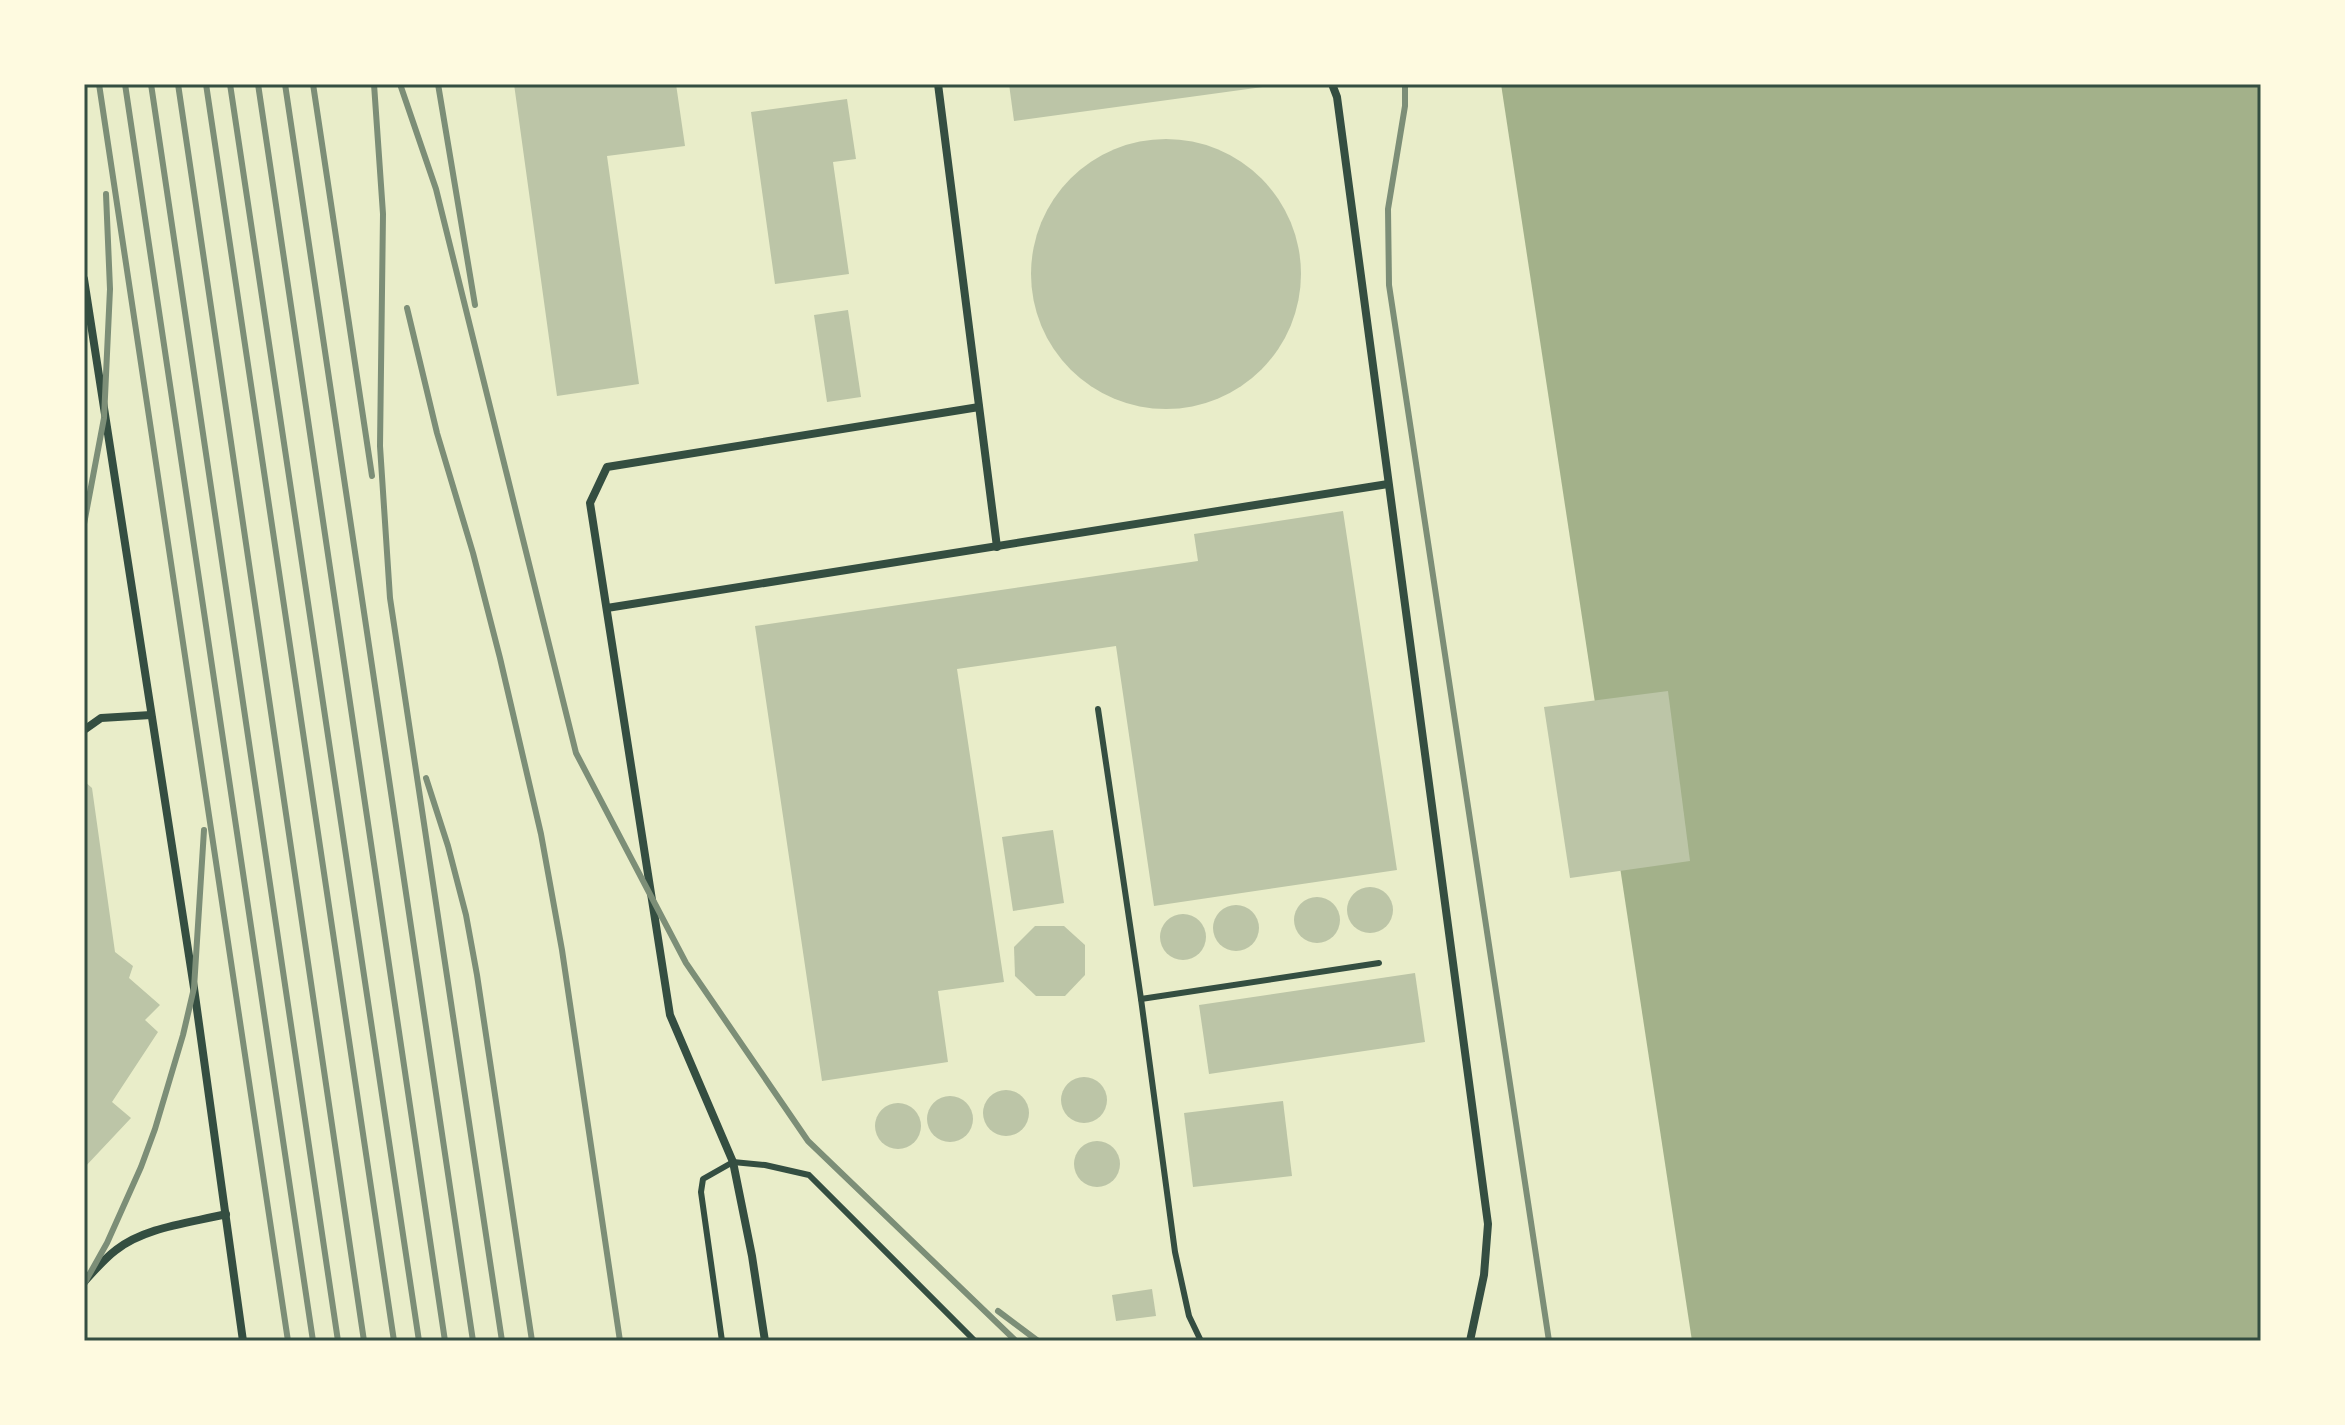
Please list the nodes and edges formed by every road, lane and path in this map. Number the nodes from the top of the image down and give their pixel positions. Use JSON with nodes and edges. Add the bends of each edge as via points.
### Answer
{"nodes":[{"id":1,"x":938,"y":84,"type":"edge"},
{"id":2,"x":1332,"y":84,"type":"edge"},
{"id":3,"x":84,"y":279,"type":"edge"},
{"id":4,"x":979,"y":407,"type":"junction"},
{"id":5,"x":1388,"y":484,"type":"junction"},
{"id":6,"x":997,"y":547,"type":"junction"},
{"id":7,"x":607,"y":608,"type":"junction"},
{"id":8,"x":1098,"y":709,"type":"dead end"},
{"id":9,"x":151,"y":715,"type":"junction"},
{"id":10,"x":84,"y":730,"type":"edge"},
{"id":11,"x":1379,"y":963,"type":"dead end"},
{"id":12,"x":1141,"y":999,"type":"junction"},
{"id":13,"x":733,"y":1162,"type":"junction"},
{"id":14,"x":226,"y":1214,"type":"junction"},
{"id":15,"x":84,"y":1282,"type":"edge"},
{"id":16,"x":243,"y":1341,"type":"edge"},
{"id":17,"x":722,"y":1341,"type":"edge"},
{"id":18,"x":765,"y":1341,"type":"edge"},
{"id":19,"x":975,"y":1341,"type":"edge"},
{"id":20,"x":1201,"y":1341,"type":"edge"},
{"id":21,"x":1470,"y":1341,"type":"edge"}],
"edges":[{"from":1,"to":4,"type":"street"},
{"from":2,"to":5,"type":"street"},
{"from":3,"to":9,"type":"street"},
{"from":4,"to":6,"type":"street"},
{"from":4,"to":7,"type":"street","via":[[607,467],[590,503]]},
{"from":5,"to":6,"type":"street"},
{"from":5,"to":21,"type":"street","via":[[1488,1224]]},
{"from":6,"to":7,"type":"street"},
{"from":7,"to":13,"type":"street","via":[[670,1015]]},
{"from":8,"to":12,"type":"lane"},
{"from":9,"to":10,"type":"street","via":[[101,718]]},
{"from":9,"to":14,"type":"street"},
{"from":11,"to":12,"type":"lane"},
{"from":12,"to":20,"type":"lane","via":[[1175,1252],[1189,1316]]},
{"from":13,"to":17,"type":"lane","via":[[703,1179],[701,1192]]},
{"from":13,"to":18,"type":"street"},
{"from":13,"to":19,"type":"lane","via":[[809,1175]]},
{"from":14,"to":15,"type":"street","via":[[130,1241]]},
{"from":14,"to":16,"type":"street"}]}
